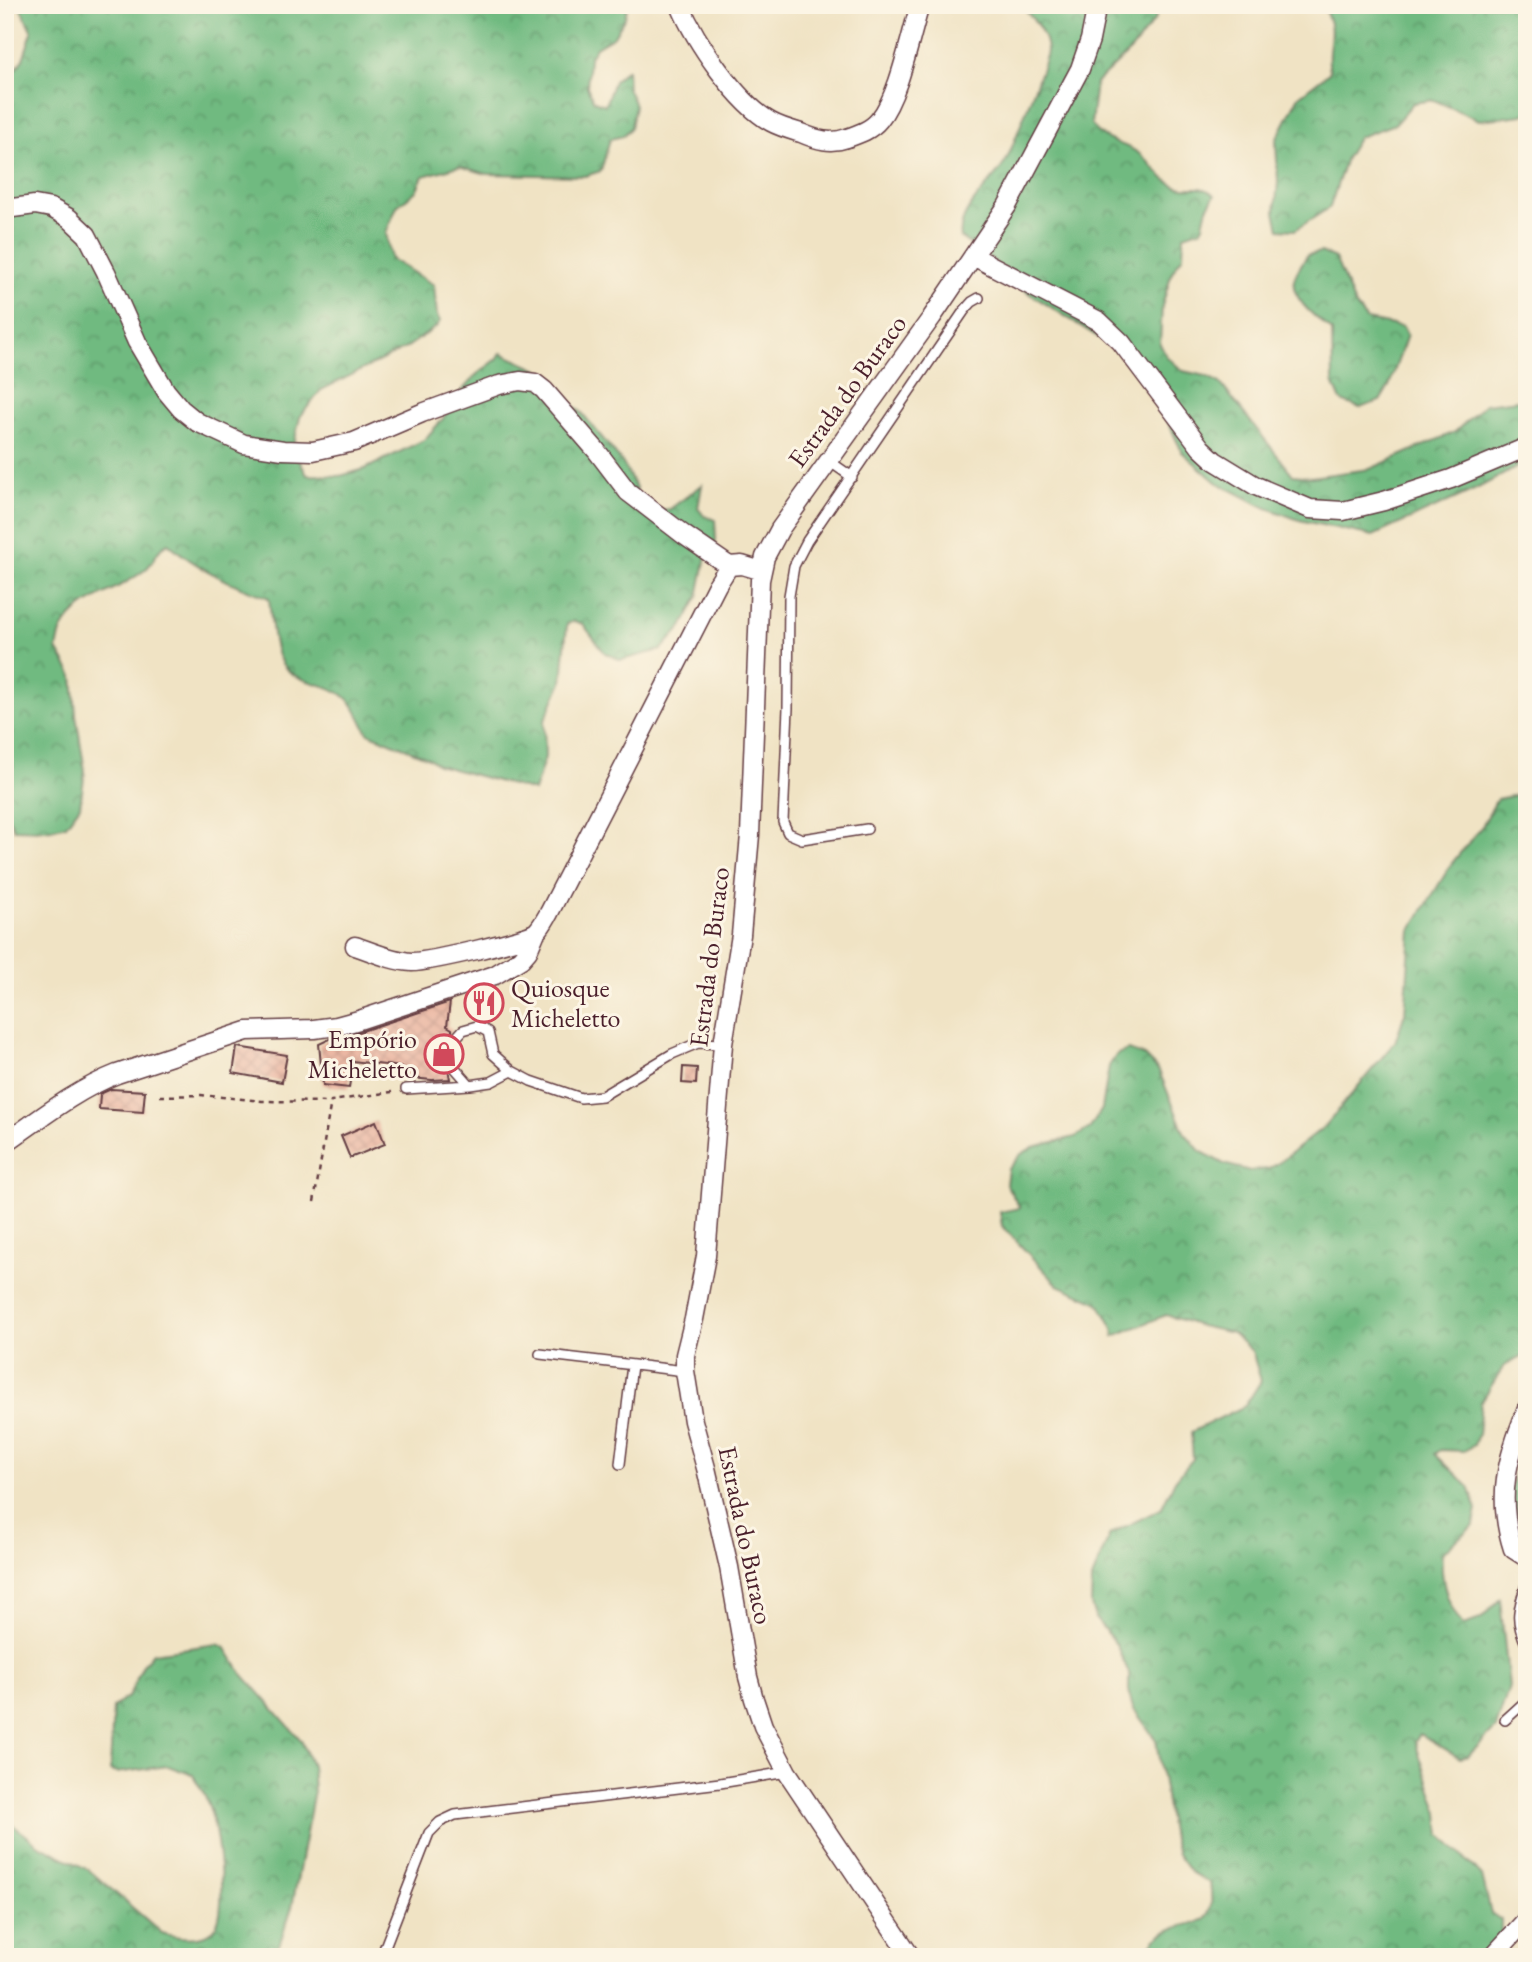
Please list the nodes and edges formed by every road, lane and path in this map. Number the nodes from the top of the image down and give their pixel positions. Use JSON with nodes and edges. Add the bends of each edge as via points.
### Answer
{"nodes":[{"id":1,"x":680,"y":5,"type":"edge"},
{"id":2,"x":920,"y":5,"type":"edge"},
{"id":3,"x":1097,"y":5,"type":"edge"},
{"id":4,"x":5,"y":209,"type":"edge"},
{"id":5,"x":973,"y":256,"type":"junction"},
{"id":6,"x":979,"y":298,"type":"dead end"},
{"id":7,"x":1527,"y":447,"type":"edge"},
{"id":8,"x":829,"y":461,"type":"junction"},
{"id":9,"x":852,"y":477,"type":"junction"},
{"id":10,"x":729,"y":566,"type":"junction"},
{"id":11,"x":762,"y":571,"type":"junction"},
{"id":12,"x":867,"y":829,"type":"dead end"},
{"id":13,"x":537,"y":932,"type":"junction"},
{"id":14,"x":355,"y":946,"type":"dead end"},
{"id":15,"x":723,"y":1044,"type":"junction"},
{"id":16,"x":512,"y":1071,"type":"junction"},
{"id":17,"x":470,"y":1085,"type":"junction"},
{"id":18,"x":406,"y":1089,"type":"joint"},
{"id":19,"x":160,"y":1096,"type":"dead end"},
{"id":20,"x":330,"y":1102,"type":"junction"},
{"id":21,"x":5,"y":1143,"type":"edge"},
{"id":22,"x":314,"y":1202,"type":"dead end"},
{"id":23,"x":540,"y":1354,"type":"dead end"},
{"id":24,"x":632,"y":1365,"type":"junction"},
{"id":25,"x":685,"y":1371,"type":"junction"},
{"id":26,"x":1527,"y":1409,"type":"edge"},
{"id":27,"x":620,"y":1464,"type":"dead end"},
{"id":28,"x":1527,"y":1558,"type":"edge"},
{"id":29,"x":1527,"y":1582,"type":"edge"},
{"id":30,"x":1527,"y":1646,"type":"edge"},
{"id":31,"x":1527,"y":1700,"type":"edge"},
{"id":32,"x":1505,"y":1720,"type":"dead end"},
{"id":33,"x":787,"y":1772,"type":"junction"},
{"id":34,"x":1527,"y":1919,"type":"edge"},
{"id":35,"x":381,"y":1957,"type":"edge"},
{"id":36,"x":911,"y":1957,"type":"edge"},
{"id":37,"x":1492,"y":1957,"type":"edge"}],
"edges":[{"from":1,"to":2,"type":"street","via":[[698,39],[746,103],[770,122],[818,140],[838,141],[866,132],[888,107]]},
{"from":3,"to":5,"type":"street","name":"Estrada do Buraco","via":[[1080,69],[1007,206]]},
{"from":4,"to":10,"type":"street","via":[[51,208],[87,234],[137,342],[166,391],[197,422],[244,444],[313,451],[354,442],[499,385],[534,383],[628,492]]},
{"from":5,"to":7,"type":"street","via":[[1099,321],[1121,342],[1201,449],[1256,486],[1310,509],[1343,511],[1384,501]]},
{"from":5,"to":8,"type":"street","name":"Estrada do Buraco"},
{"from":6,"to":9,"type":"lane","via":[[964,311]]},
{"from":8,"to":9,"type":"lane"},
{"from":8,"to":11,"type":"street","name":"Estrada do Buraco","via":[[780,529]]},
{"from":9,"to":12,"type":"lane","via":[[794,566],[789,597],[783,822],[788,833],[802,839]]},
{"from":10,"to":11,"type":"street"},
{"from":10,"to":13,"type":"street"},
{"from":11,"to":15,"type":"street","name":"Estrada do Buraco","via":[[750,835],[741,935]]},
{"from":13,"to":14,"type":"street","via":[[413,962]]},
{"from":13,"to":21,"type":"street","via":[[521,959],[478,982],[337,1026],[247,1031],[117,1074],[72,1097]]},
{"from":15,"to":16,"type":"lane","via":[[698,1043],[672,1054],[602,1096],[581,1098]]},
{"from":15,"to":25,"type":"street","name":"Estrada do Buraco","via":[[706,1256]]},
{"from":16,"to":17,"type":"lane","via":[[491,1082]]},
{"from":16,"to":17,"type":"lane","via":[[494,1054],[488,1032],[477,1026],[463,1030],[454,1040],[453,1058],[455,1068]]},
{"from":17,"to":18,"type":"lane"},
{"from":18,"to":20,"type":"path"},
{"from":19,"to":20,"type":"path"},
{"from":20,"to":22,"type":"path"},
{"from":23,"to":24,"type":"lane"},
{"from":24,"to":25,"type":"lane"},
{"from":24,"to":27,"type":"lane"},
{"from":25,"to":33,"type":"street","name":"Estrada do Buraco","via":[[754,1699]]},
{"from":26,"to":28,"type":"street","via":[[1513,1443],[1503,1496],[1513,1549]]},
{"from":29,"to":30,"type":"lane","via":[[1518,1625]]},
{"from":31,"to":32,"type":"lane"},
{"from":33,"to":35,"type":"lane","via":[[455,1815],[429,1833]]},
{"from":33,"to":36,"type":"street","name":"Estrada do Buraco"},
{"from":34,"to":37,"type":"street"}]}
